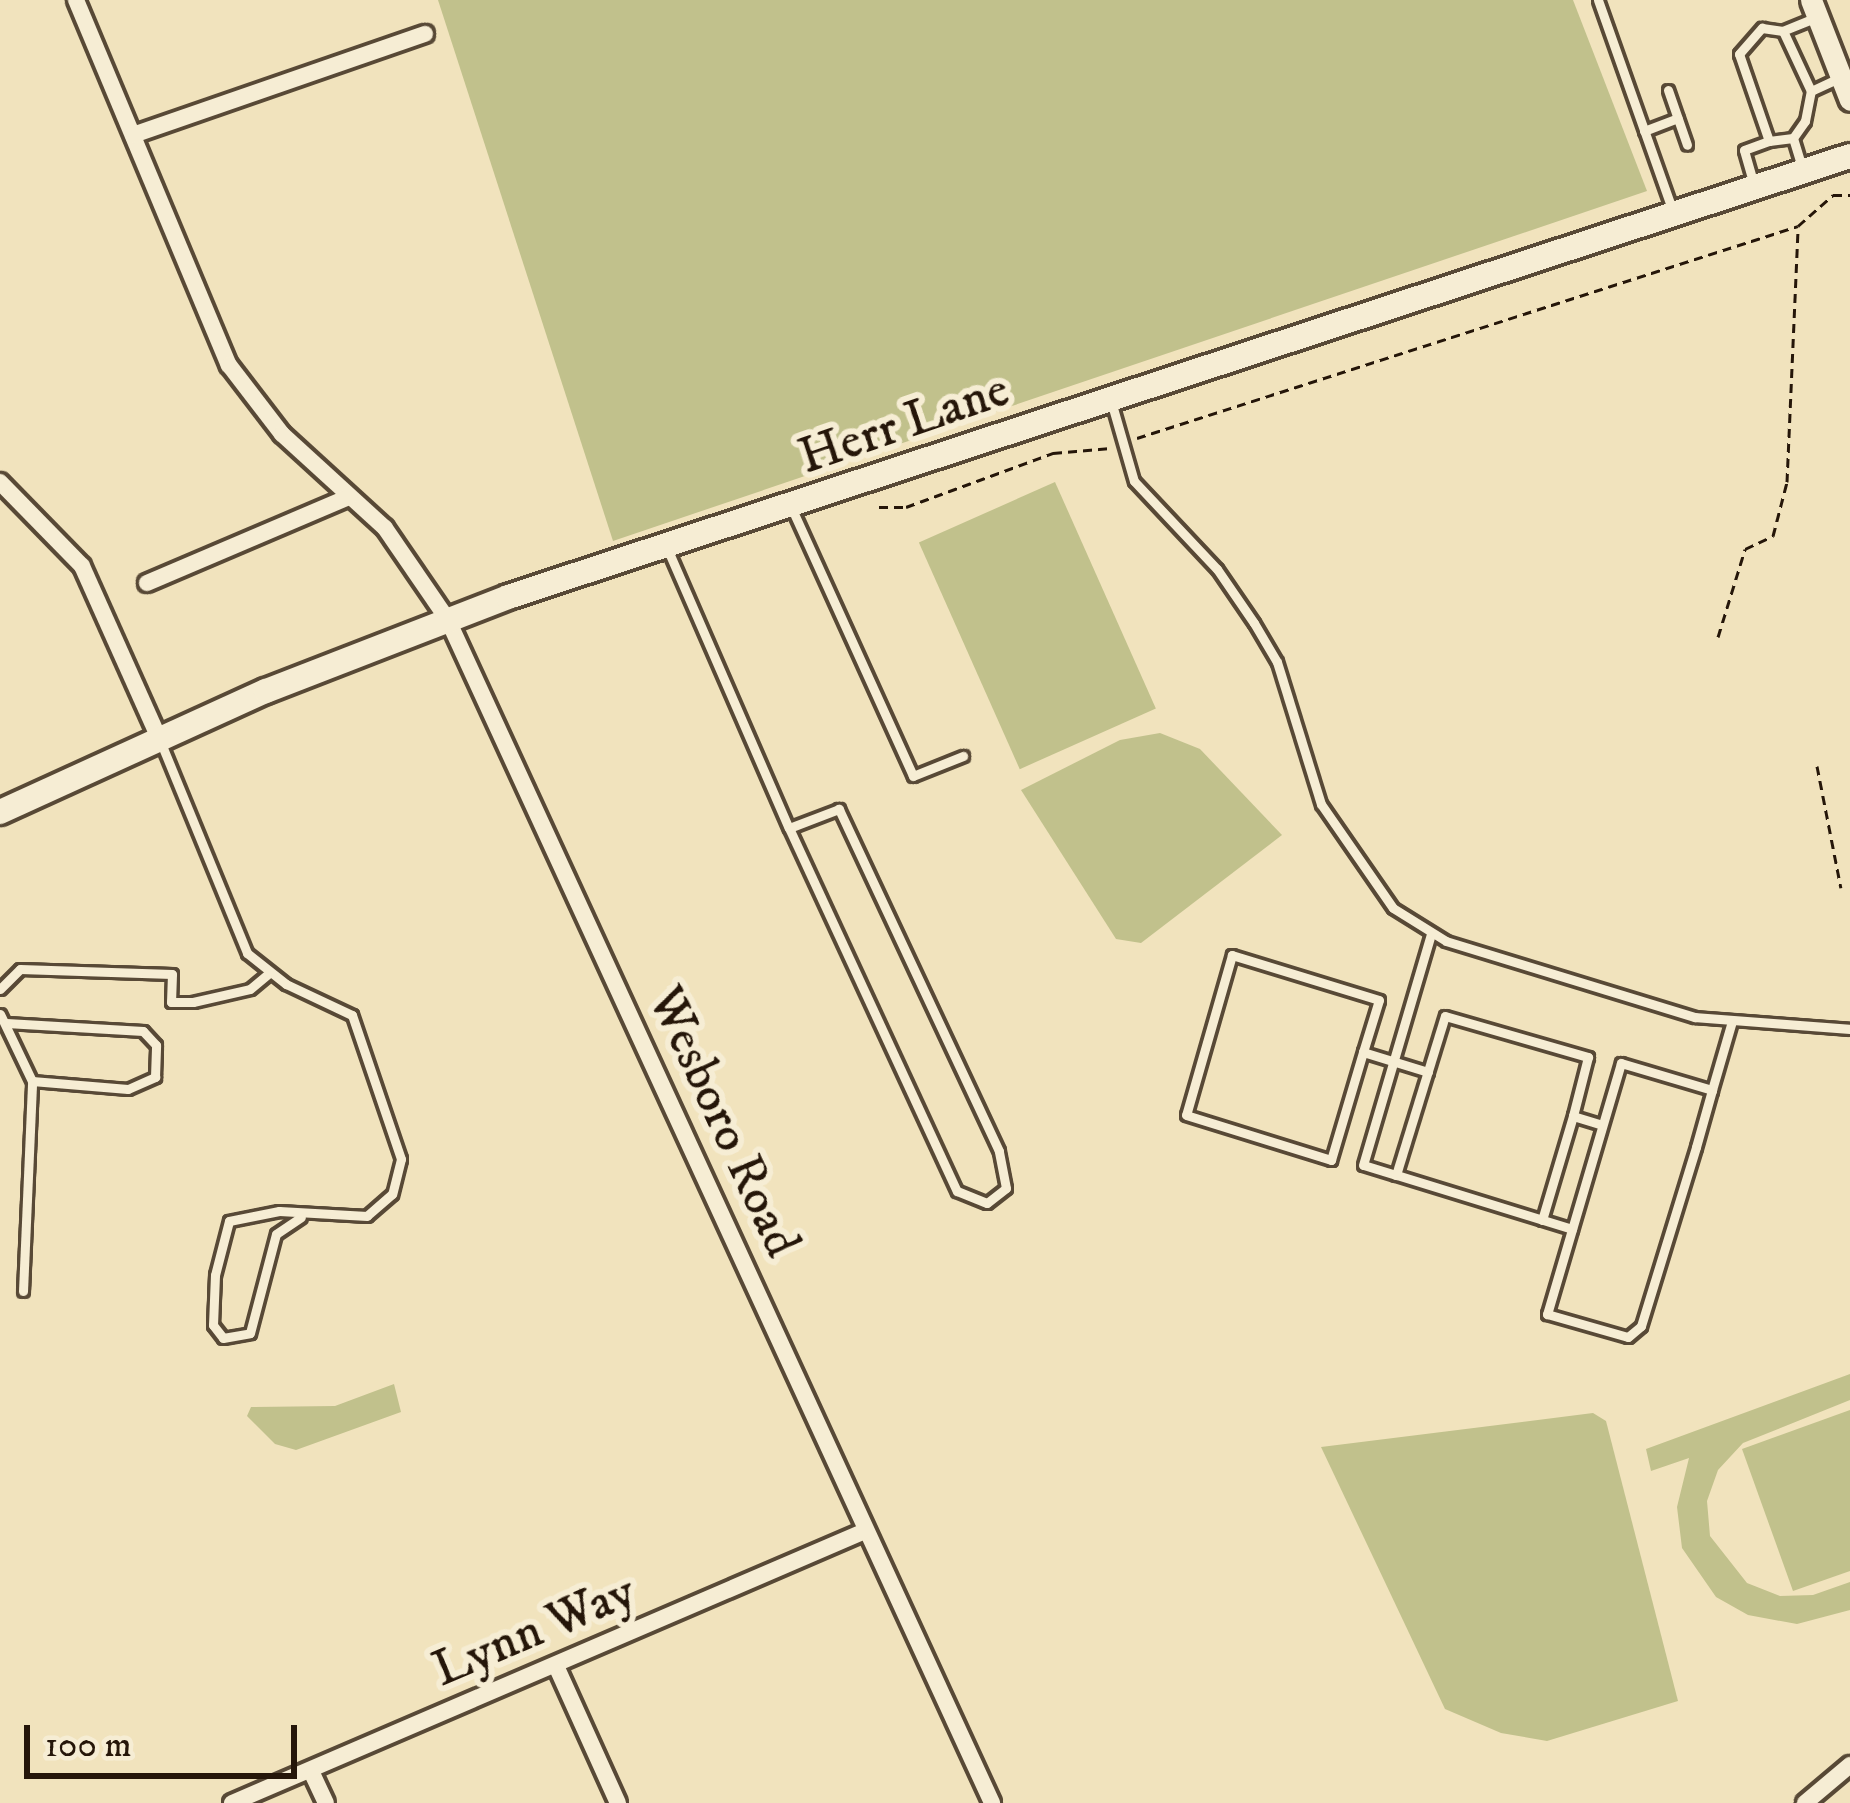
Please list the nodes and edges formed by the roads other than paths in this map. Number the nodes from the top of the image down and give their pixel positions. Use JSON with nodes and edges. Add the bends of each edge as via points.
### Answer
{"nodes":[{"id":1,"x":76,"y":0,"type":"edge"},
{"id":2,"x":1598,"y":0,"type":"edge"},
{"id":3,"x":1814,"y":8,"type":"edge"},
{"id":4,"x":1783,"y":31,"type":"junction"},
{"id":5,"x":425,"y":34,"type":"dead end"},
{"id":6,"x":1841,"y":76,"type":"junction"},
{"id":7,"x":1668,"y":90,"type":"dead end"},
{"id":8,"x":1810,"y":91,"type":"junction"},
{"id":9,"x":1850,"y":100,"type":"edge"},
{"id":10,"x":1678,"y":118,"type":"junction"},
{"id":11,"x":1645,"y":130,"type":"junction"},
{"id":12,"x":133,"y":135,"type":"junction"},
{"id":13,"x":1792,"y":138,"type":"junction"},
{"id":14,"x":1769,"y":141,"type":"junction"},
{"id":15,"x":1687,"y":145,"type":"dead end"},
{"id":16,"x":1850,"y":156,"type":"edge"},
{"id":17,"x":1803,"y":170,"type":"junction"},
{"id":18,"x":1754,"y":186,"type":"junction"},
{"id":19,"x":1673,"y":212,"type":"junction"},
{"id":20,"x":1112,"y":401,"type":"junction"},
{"id":21,"x":0,"y":482,"type":"edge"},
{"id":22,"x":349,"y":497,"type":"junction"},
{"id":23,"x":792,"y":509,"type":"junction"},
{"id":24,"x":667,"y":548,"type":"junction"},
{"id":25,"x":147,"y":583,"type":"dead end"},
{"id":26,"x":448,"y":620,"type":"junction"},
{"id":27,"x":159,"y":738,"type":"junction"},
{"id":28,"x":963,"y":756,"type":"dead end"},
{"id":29,"x":0,"y":812,"type":"edge"},
{"id":30,"x":789,"y":828,"type":"junction"},
{"id":31,"x":1431,"y":934,"type":"junction"},
{"id":32,"x":269,"y":973,"type":"junction"},
{"id":33,"x":0,"y":989,"type":"edge"},
{"id":34,"x":1732,"y":1021,"type":"junction"},
{"id":35,"x":5,"y":1022,"type":"edge"},
{"id":36,"x":1850,"y":1029,"type":"edge"},
{"id":37,"x":1364,"y":1052,"type":"junction"},
{"id":38,"x":1394,"y":1061,"type":"junction"},
{"id":39,"x":1428,"y":1072,"type":"junction"},
{"id":40,"x":32,"y":1081,"type":"junction"},
{"id":41,"x":1712,"y":1090,"type":"junction"},
{"id":42,"x":1573,"y":1116,"type":"junction"},
{"id":43,"x":1602,"y":1125,"type":"junction"},
{"id":44,"x":1396,"y":1175,"type":"junction"},
{"id":45,"x":301,"y":1217,"type":"junction"},
{"id":46,"x":1542,"y":1220,"type":"junction"},
{"id":47,"x":1572,"y":1229,"type":"junction"},
{"id":48,"x":23,"y":1291,"type":"dead end"},
{"id":49,"x":865,"y":1531,"type":"junction"},
{"id":50,"x":557,"y":1668,"type":"junction"},
{"id":51,"x":1850,"y":1765,"type":"edge"},
{"id":52,"x":311,"y":1771,"type":"junction"},
{"id":53,"x":232,"y":1803,"type":"edge"},
{"id":54,"x":326,"y":1803,"type":"edge"},
{"id":55,"x":618,"y":1803,"type":"edge"},
{"id":56,"x":992,"y":1803,"type":"edge"},
{"id":57,"x":1805,"y":1803,"type":"edge"}],
"edges":[{"from":1,"to":12,"type":"street","name":"Wesboro Road"},
{"from":2,"to":11,"type":"lane"},
{"from":3,"to":4,"type":"lane"},
{"from":3,"to":6,"type":"street"},
{"from":4,"to":8,"type":"lane"},
{"from":4,"to":14,"type":"lane","via":[[1762,28],[1739,55]]},
{"from":5,"to":12,"type":"street"},
{"from":6,"to":8,"type":"lane"},
{"from":6,"to":9,"type":"street"},
{"from":7,"to":10,"type":"lane"},
{"from":8,"to":13,"type":"lane","via":[[1808,114]]},
{"from":10,"to":11,"type":"lane"},
{"from":10,"to":15,"type":"lane"},
{"from":11,"to":19,"type":"lane"},
{"from":12,"to":22,"type":"street","name":"Wesboro Road","via":[[229,365],[282,434]]},
{"from":13,"to":14,"type":"lane"},
{"from":13,"to":17,"type":"lane"},
{"from":14,"to":18,"type":"lane","via":[[1744,150]]},
{"from":16,"to":17,"type":"main road","name":"Herr Lane"},
{"from":17,"to":18,"type":"main road","name":"Herr Lane"},
{"from":18,"to":19,"type":"main road","name":"Herr Lane"},
{"from":19,"to":20,"type":"main road","name":"Herr Lane"},
{"from":20,"to":23,"type":"main road","name":"Herr Lane"},
{"from":20,"to":31,"type":"lane","via":[[1134,481],[1217,569],[1277,662],[1304,763],[1345,844],[1393,908]]},
{"from":21,"to":27,"type":"street","via":[[82,566]]},
{"from":22,"to":25,"type":"street"},
{"from":22,"to":26,"type":"street","name":"Wesboro Road","via":[[410,558]]},
{"from":23,"to":24,"type":"main road","name":"Herr Lane"},
{"from":23,"to":28,"type":"lane","via":[[913,776]]},
{"from":24,"to":26,"type":"main road","name":"Herr Lane"},
{"from":24,"to":30,"type":"lane"},
{"from":26,"to":27,"type":"main road","name":"Herr Lane"},
{"from":26,"to":49,"type":"street","name":"Wesboro Road"},
{"from":27,"to":29,"type":"main road","name":"Herr Lane"},
{"from":27,"to":32,"type":"lane","via":[[247,953]]},
{"from":30,"to":30,"type":"lane","via":[[957,1191],[987,1203],[1006,1189],[999,1151],[839,809]]},
{"from":31,"to":34,"type":"lane","via":[[1650,1004]]},
{"from":31,"to":38,"type":"lane"},
{"from":32,"to":33,"type":"lane","via":[[250,989],[193,1002],[171,1002],[172,974],[20,969]]},
{"from":32,"to":45,"type":"lane","via":[[352,1015],[398,1143],[398,1178],[382,1208],[358,1218]]},
{"from":34,"to":36,"type":"lane"},
{"from":34,"to":41,"type":"lane"},
{"from":35,"to":40,"type":"lane"},
{"from":35,"to":40,"type":"lane","via":[[130,1027],[156,1045],[154,1077],[140,1088]]},
{"from":37,"to":37,"type":"lane","via":[[1330,1160],[1186,1115],[1232,956],[1379,1000]]},
{"from":37,"to":38,"type":"lane"},
{"from":38,"to":39,"type":"lane"},
{"from":38,"to":44,"type":"lane","via":[[1363,1165]]},
{"from":39,"to":42,"type":"lane","via":[[1444,1016],[1588,1057]]},
{"from":39,"to":44,"type":"lane"},
{"from":40,"to":48,"type":"lane"},
{"from":41,"to":43,"type":"lane","via":[[1621,1064]]},
{"from":41,"to":47,"type":"lane","via":[[1647,1308],[1628,1337],[1547,1314]]},
{"from":42,"to":43,"type":"lane"},
{"from":42,"to":46,"type":"lane"},
{"from":43,"to":47,"type":"lane"},
{"from":44,"to":46,"type":"lane"},
{"from":45,"to":45,"type":"lane","via":[[245,1213],[223,1227],[213,1324],[223,1338],[250,1333],[276,1234]]},
{"from":46,"to":47,"type":"lane"},
{"from":49,"to":50,"type":"street","name":"Lynn Way"},
{"from":49,"to":56,"type":"street","name":"Wesboro Road"},
{"from":50,"to":52,"type":"street","name":"Lynn Way"},
{"from":50,"to":55,"type":"street"},
{"from":51,"to":57,"type":"street"},
{"from":52,"to":53,"type":"street","name":"Lynn Way"},
{"from":52,"to":54,"type":"street"}]}
